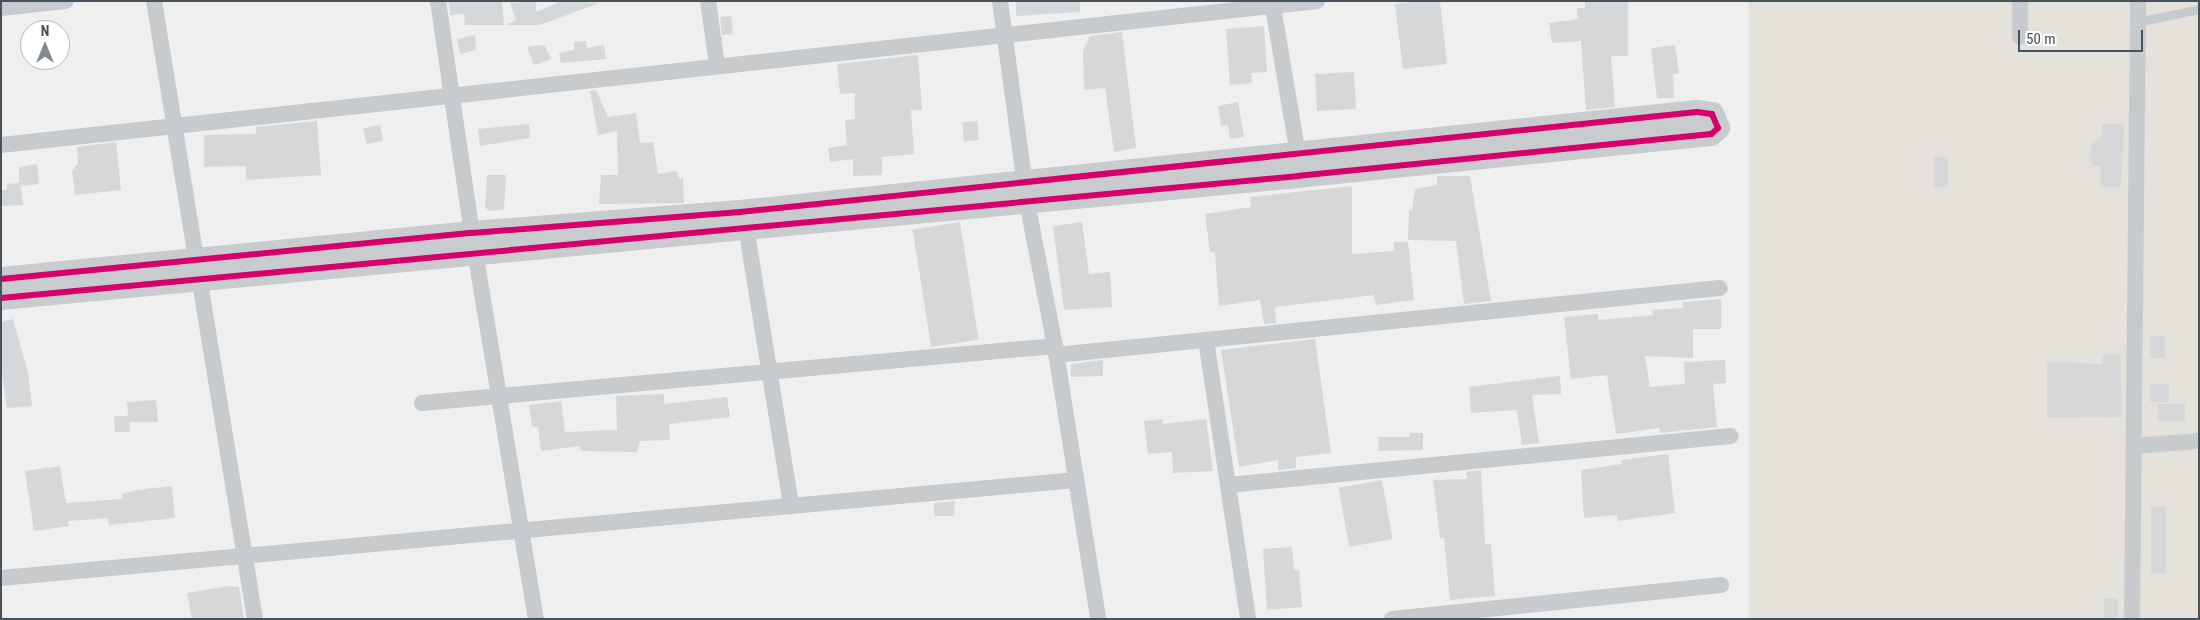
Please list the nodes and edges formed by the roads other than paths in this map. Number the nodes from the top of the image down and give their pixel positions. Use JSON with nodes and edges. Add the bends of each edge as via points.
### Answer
{"nodes":[{"id":1,"x":66,"y":1,"type":"edge"},
{"id":2,"x":154,"y":1,"type":"edge"},
{"id":3,"x":438,"y":1,"type":"edge"},
{"id":4,"x":708,"y":1,"type":"edge"},
{"id":5,"x":1000,"y":1,"type":"edge"},
{"id":6,"x":1317,"y":1,"type":"edge"},
{"id":7,"x":2020,"y":1,"type":"edge"},
{"id":8,"x":2138,"y":1,"type":"edge"},
{"id":9,"x":1273,"y":4,"type":"edge"},
{"id":10,"x":1,"y":8,"type":"edge"},
{"id":11,"x":2199,"y":9,"type":"edge"},
{"id":12,"x":2137,"y":22,"type":"junction"},
{"id":13,"x":1005,"y":32,"type":"junction"},
{"id":14,"x":2020,"y":37,"type":"dead end"},
{"id":15,"x":717,"y":66,"type":"junction"},
{"id":16,"x":453,"y":96,"type":"junction"},
{"id":17,"x":174,"y":124,"type":"junction"},
{"id":18,"x":1,"y":145,"type":"edge"},
{"id":19,"x":1442,"y":150,"type":"junction"},
{"id":20,"x":1298,"y":154,"type":"junction"},
{"id":21,"x":1026,"y":191,"type":"junction"},
{"id":22,"x":746,"y":227,"type":"junction"},
{"id":23,"x":473,"y":243,"type":"junction"},
{"id":24,"x":199,"y":271,"type":"junction"},
{"id":25,"x":1,"y":279,"type":"edge"},
{"id":26,"x":1720,"y":288,"type":"dead end"},
{"id":27,"x":1,"y":298,"type":"edge"},
{"id":28,"x":1206,"y":340,"type":"junction"},
{"id":29,"x":1056,"y":350,"type":"junction"},
{"id":30,"x":770,"y":372,"type":"junction"},
{"id":31,"x":501,"y":396,"type":"junction"},
{"id":32,"x":422,"y":403,"type":"dead end"},
{"id":33,"x":1731,"y":436,"type":"dead end"},
{"id":34,"x":2199,"y":441,"type":"edge"},
{"id":35,"x":2134,"y":446,"type":"junction"},
{"id":36,"x":1076,"y":480,"type":"junction"},
{"id":37,"x":1228,"y":485,"type":"junction"},
{"id":38,"x":791,"y":506,"type":"junction"},
{"id":39,"x":522,"y":531,"type":"junction"},
{"id":40,"x":245,"y":556,"type":"junction"},
{"id":41,"x":1,"y":578,"type":"edge"},
{"id":42,"x":1722,"y":585,"type":"dead end"},
{"id":43,"x":255,"y":619,"type":"edge"},
{"id":44,"x":536,"y":619,"type":"edge"},
{"id":45,"x":1098,"y":619,"type":"edge"},
{"id":46,"x":1248,"y":619,"type":"edge"},
{"id":47,"x":1392,"y":619,"type":"edge"},
{"id":48,"x":2132,"y":619,"type":"edge"}],
"edges":[{"from":1,"to":10,"type":"street"},
{"from":2,"to":17,"type":"street"},
{"from":3,"to":16,"type":"street"},
{"from":4,"to":15,"type":"street"},
{"from":5,"to":13,"type":"street"},
{"from":6,"to":9,"type":"street"},
{"from":7,"to":14,"type":"street"},
{"from":8,"to":12,"type":"street"},
{"from":9,"to":13,"type":"street"},
{"from":9,"to":20,"type":"street"},
{"from":11,"to":12,"type":"lane"},
{"from":12,"to":35,"type":"street"},
{"from":13,"to":15,"type":"street"},
{"from":13,"to":21,"type":"street"},
{"from":15,"to":16,"type":"street"},
{"from":16,"to":17,"type":"street"},
{"from":16,"to":23,"type":"street"},
{"from":17,"to":18,"type":"street"},
{"from":17,"to":24,"type":"street"},
{"from":19,"to":19,"type":"street","via":[[1711,134],[1718,128],[1712,114],[1697,112]]},
{"from":19,"to":20,"type":"street"},
{"from":19,"to":21,"type":"street"},
{"from":20,"to":21,"type":"street"},
{"from":21,"to":22,"type":"street"},
{"from":21,"to":23,"type":"street","via":[[740,212]]},
{"from":21,"to":29,"type":"street"},
{"from":22,"to":23,"type":"street"},
{"from":22,"to":30,"type":"street"},
{"from":23,"to":24,"type":"street"},
{"from":23,"to":31,"type":"street"},
{"from":24,"to":25,"type":"street"},
{"from":24,"to":27,"type":"street"},
{"from":24,"to":40,"type":"street"},
{"from":26,"to":28,"type":"street"},
{"from":28,"to":29,"type":"street"},
{"from":28,"to":37,"type":"street"},
{"from":29,"to":30,"type":"street"},
{"from":29,"to":36,"type":"street"},
{"from":30,"to":31,"type":"street"},
{"from":30,"to":38,"type":"street"},
{"from":31,"to":32,"type":"street"},
{"from":31,"to":39,"type":"street"},
{"from":33,"to":37,"type":"street"},
{"from":34,"to":35,"type":"street"},
{"from":35,"to":48,"type":"street"},
{"from":36,"to":38,"type":"street"},
{"from":36,"to":45,"type":"street"},
{"from":37,"to":46,"type":"street"},
{"from":38,"to":39,"type":"street"},
{"from":39,"to":40,"type":"street"},
{"from":39,"to":44,"type":"street"},
{"from":40,"to":41,"type":"street"},
{"from":40,"to":43,"type":"street"},
{"from":42,"to":47,"type":"street"}]}
